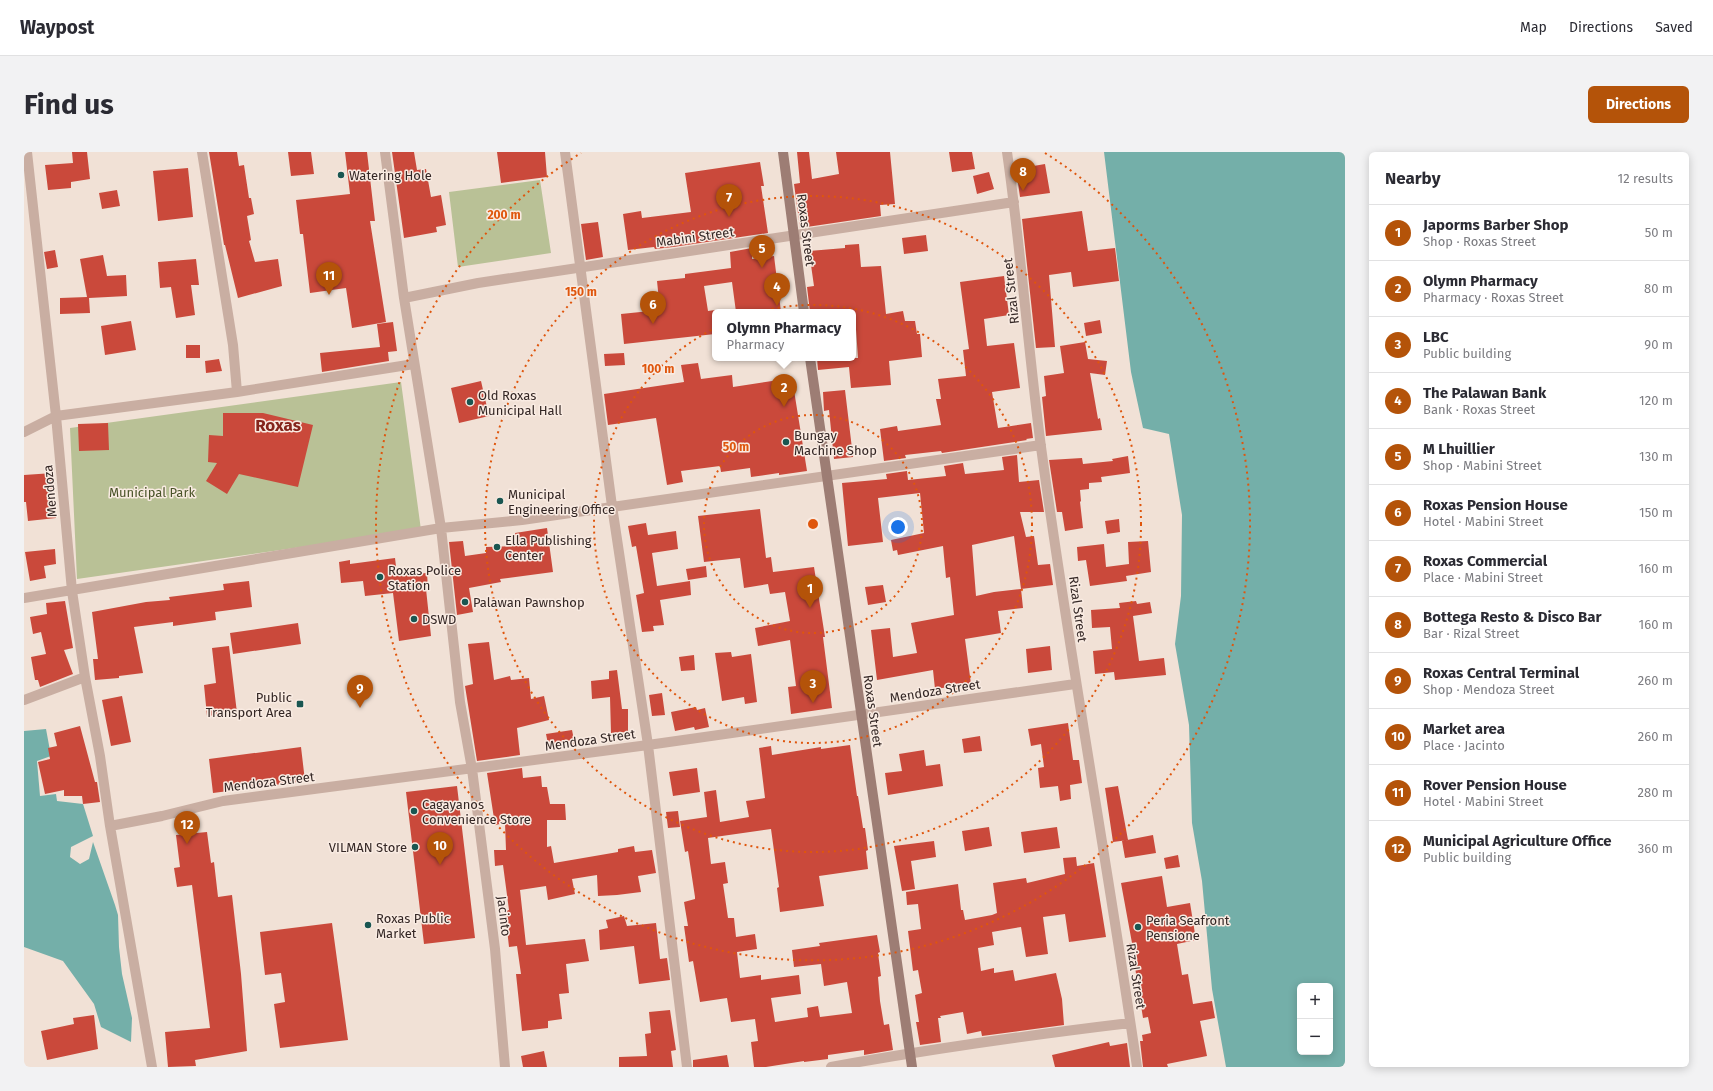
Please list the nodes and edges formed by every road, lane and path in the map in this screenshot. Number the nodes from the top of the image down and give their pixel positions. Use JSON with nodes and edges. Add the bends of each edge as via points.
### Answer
{"nodes":[{"id":1,"x":27,"y":152,"type":"edge"},
{"id":2,"x":202,"y":152,"type":"edge"},
{"id":3,"x":385,"y":152,"type":"edge"},
{"id":4,"x":565,"y":152,"type":"edge"},
{"id":5,"x":783,"y":152,"type":"edge"},
{"id":6,"x":1007,"y":152,"type":"edge"},
{"id":7,"x":1014,"y":202,"type":"junction"},
{"id":8,"x":794,"y":236,"type":"junction"},
{"id":9,"x":580,"y":268,"type":"junction"},
{"id":10,"x":404,"y":298,"type":"junction"},
{"id":11,"x":804,"y":309,"type":"edge"},
{"id":12,"x":810,"y":361,"type":"edge"},
{"id":13,"x":414,"y":364,"type":"junction"},
{"id":14,"x":237,"y":392,"type":"junction"},
{"id":15,"x":56,"y":416,"type":"junction"},
{"id":16,"x":24,"y":432,"type":"edge"},
{"id":17,"x":1041,"y":445,"type":"junction"},
{"id":18,"x":826,"y":476,"type":"junction"},
{"id":19,"x":612,"y":506,"type":"junction"},
{"id":20,"x":441,"y":528,"type":"junction"},
{"id":21,"x":72,"y":591,"type":"junction"},
{"id":22,"x":24,"y":598,"type":"edge"},
{"id":23,"x":85,"y":677,"type":"junction"},
{"id":24,"x":1075,"y":684,"type":"junction"},
{"id":25,"x":24,"y":700,"type":"edge"},
{"id":26,"x":860,"y":716,"type":"junction"},
{"id":27,"x":648,"y":745,"type":"junction"},
{"id":28,"x":472,"y":769,"type":"junction"},
{"id":29,"x":110,"y":826,"type":"junction"},
{"id":30,"x":1130,"y":1023,"type":"junction"},
{"id":31,"x":911,"y":1053,"type":"junction"},
{"id":32,"x":152,"y":1067,"type":"edge"},
{"id":33,"x":504,"y":1067,"type":"edge"},
{"id":34,"x":687,"y":1067,"type":"edge"},
{"id":35,"x":831,"y":1067,"type":"edge"},
{"id":36,"x":912,"y":1067,"type":"edge"},
{"id":37,"x":1137,"y":1067,"type":"edge"}],
"edges":[{"from":1,"to":15,"type":"street","name":"Mendoza"},
{"from":2,"to":14,"type":"street","via":[[233,345]]},
{"from":3,"to":10,"type":"street","name":"Jacinto"},
{"from":4,"to":9,"type":"street"},
{"from":5,"to":8,"type":"main road","name":"Roxas Street"},
{"from":6,"to":7,"type":"street","name":"Rizal Street"},
{"from":7,"to":8,"type":"street","name":"Mabini Street"},
{"from":7,"to":17,"type":"street","name":"Rizal Street"},
{"from":8,"to":9,"type":"street","name":"Mabini Street"},
{"from":8,"to":11,"type":"main road","name":"Roxas Street"},
{"from":9,"to":10,"type":"street","name":"Mabini Street","via":[[478,283]]},
{"from":9,"to":19,"type":"street"},
{"from":10,"to":13,"type":"street","name":"Jacinto"},
{"from":12,"to":18,"type":"main road","name":"Roxas Street"},
{"from":13,"to":14,"type":"street"},
{"from":13,"to":20,"type":"street","name":"Jacinto"},
{"from":14,"to":15,"type":"street"},
{"from":15,"to":16,"type":"street"},
{"from":15,"to":21,"type":"street","name":"Mendoza"},
{"from":17,"to":18,"type":"street"},
{"from":17,"to":24,"type":"street","name":"Rizal Street"},
{"from":18,"to":19,"type":"street"},
{"from":18,"to":26,"type":"main road","name":"Roxas Street"},
{"from":19,"to":20,"type":"street","via":[[522,520]]},
{"from":19,"to":27,"type":"street"},
{"from":20,"to":21,"type":"street"},
{"from":20,"to":28,"type":"street","name":"Jacinto","via":[[460,702]]},
{"from":21,"to":22,"type":"street"},
{"from":21,"to":23,"type":"street","name":"Mendoza"},
{"from":23,"to":25,"type":"street"},
{"from":23,"to":29,"type":"street","name":"Mendoza"},
{"from":24,"to":26,"type":"street","name":"Mendoza Street"},
{"from":24,"to":30,"type":"street","name":"Rizal Street"},
{"from":26,"to":27,"type":"street","name":"Mendoza Street"},
{"from":26,"to":31,"type":"main road","name":"Roxas Street"},
{"from":27,"to":28,"type":"street","name":"Mendoza Street"},
{"from":27,"to":34,"type":"street"},
{"from":28,"to":29,"type":"street","name":"Mendoza Street","via":[[223,801]]},
{"from":28,"to":33,"type":"street","name":"Jacinto","via":[[495,949]]},
{"from":29,"to":32,"type":"street","name":"Mendoza"},
{"from":30,"to":31,"type":"street"},
{"from":30,"to":37,"type":"street","name":"Rizal Street"},
{"from":31,"to":35,"type":"street"},
{"from":31,"to":36,"type":"main road","name":"Roxas Street"}]}
